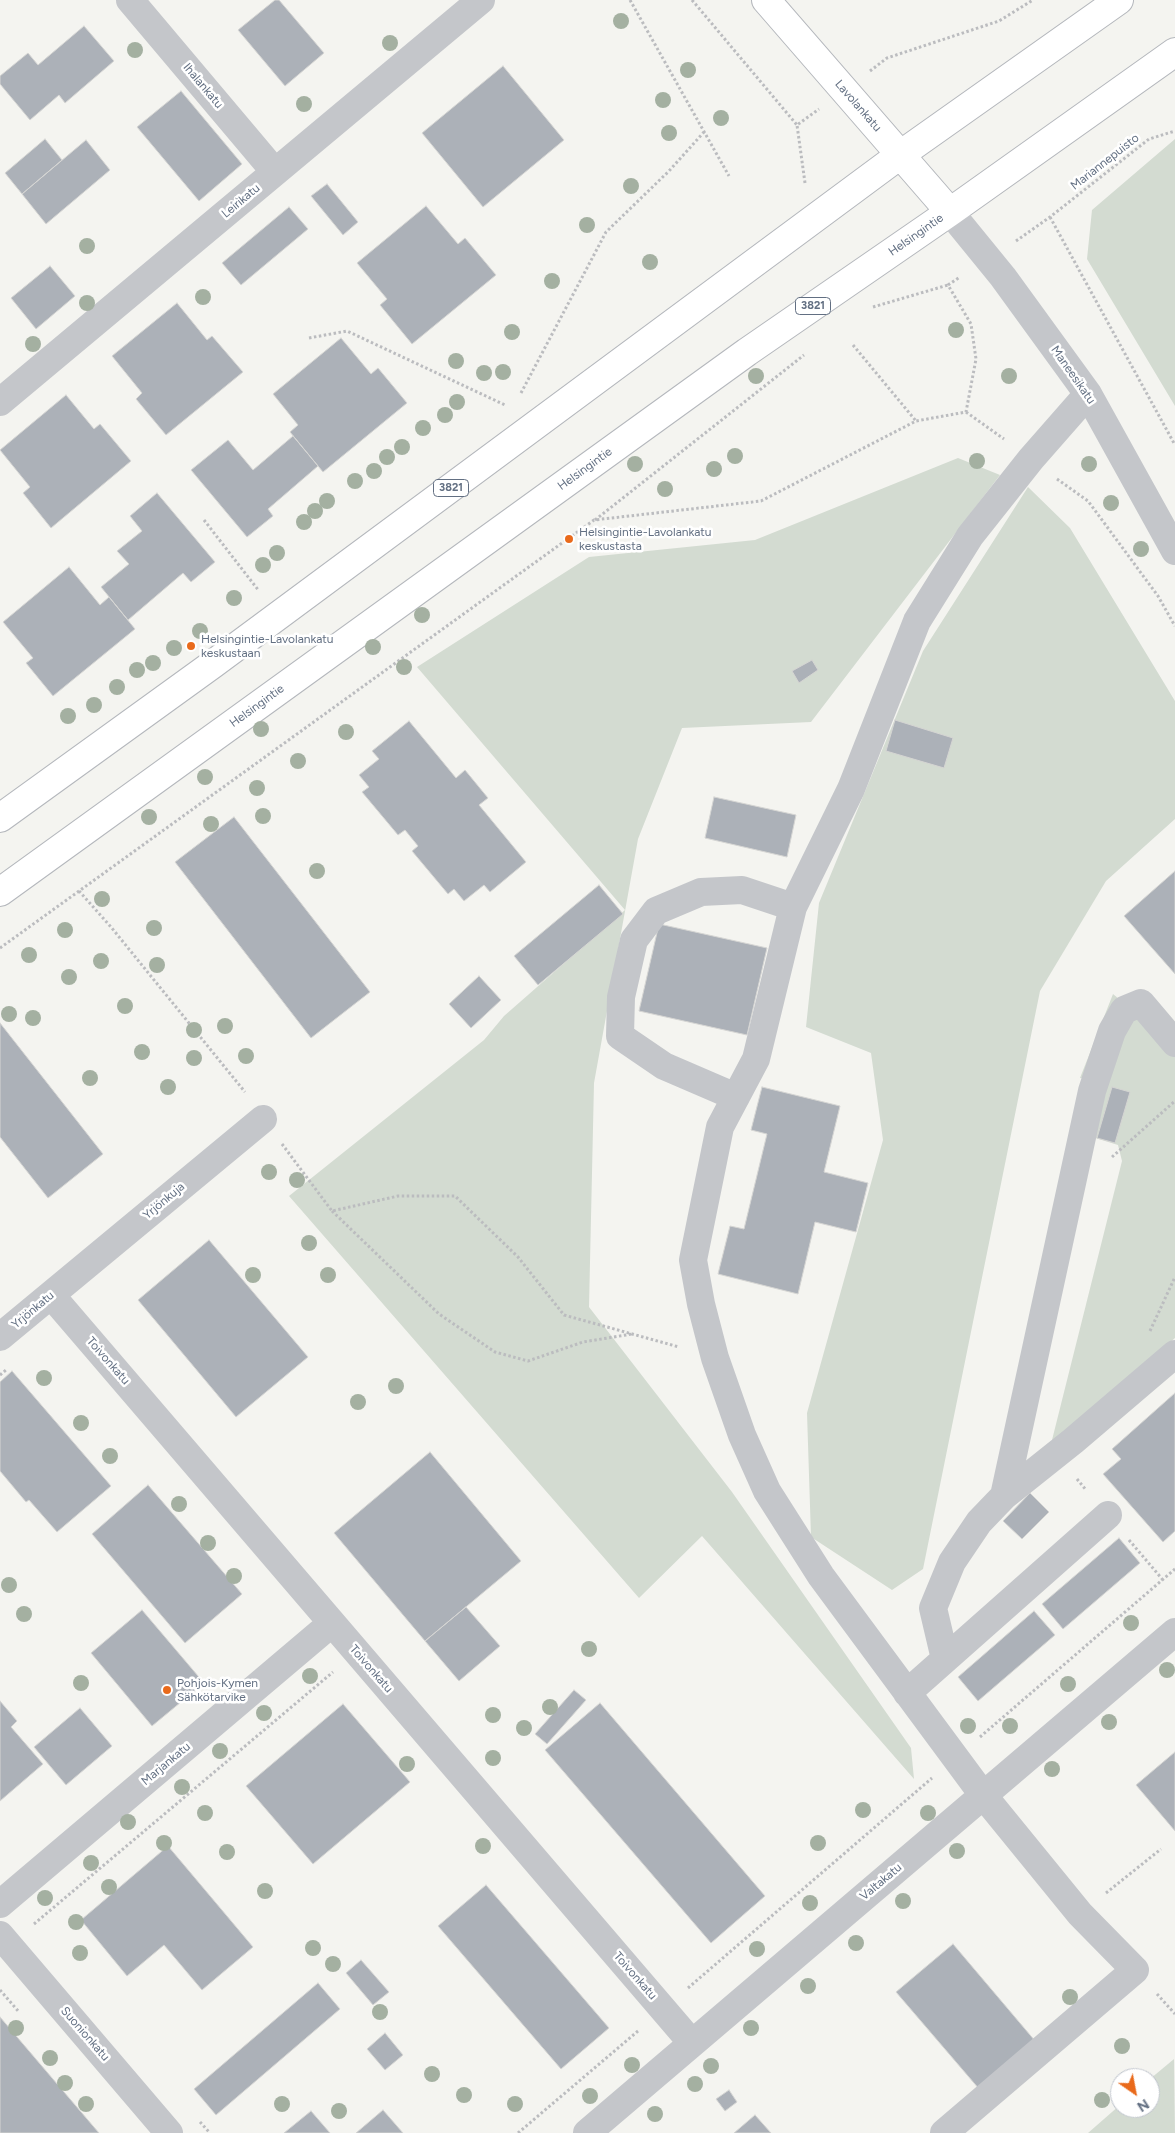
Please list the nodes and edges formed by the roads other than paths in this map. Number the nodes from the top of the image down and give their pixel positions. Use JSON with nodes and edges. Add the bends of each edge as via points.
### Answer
{"nodes":[{"id":1,"x":130,"y":0,"type":"edge"},
{"id":2,"x":481,"y":0,"type":"edge"},
{"id":3,"x":766,"y":0,"type":"edge"},
{"id":4,"x":1119,"y":0,"type":"edge"},
{"id":5,"x":1175,"y":52,"type":"edge"},
{"id":6,"x":900,"y":155,"type":"junction"},
{"id":7,"x":275,"y":172,"type":"junction"},
{"id":8,"x":950,"y":212,"type":"junction"},
{"id":9,"x":1088,"y":394,"type":"junction"},
{"id":10,"x":0,"y":402,"type":"edge"},
{"id":11,"x":1175,"y":551,"type":"edge"},
{"id":12,"x":0,"y":818,"type":"edge"},
{"id":13,"x":0,"y":892,"type":"edge"},
{"id":14,"x":794,"y":907,"type":"junction"},
{"id":15,"x":1175,"y":1043,"type":"edge"},
{"id":16,"x":736,"y":1096,"type":"junction"},
{"id":17,"x":263,"y":1119,"type":"road end"},
{"id":18,"x":58,"y":1289,"type":"junction"},
{"id":19,"x":0,"y":1337,"type":"edge"},
{"id":20,"x":1175,"y":1354,"type":"edge"},
{"id":21,"x":1004,"y":1496,"type":"junction"},
{"id":22,"x":1108,"y":1515,"type":"dead end"},
{"id":23,"x":332,"y":1623,"type":"junction"},
{"id":24,"x":1175,"y":1632,"type":"edge"},
{"id":25,"x":945,"y":1659,"type":"junction"},
{"id":26,"x":907,"y":1692,"type":"junction"},
{"id":27,"x":983,"y":1795,"type":"junction"},
{"id":28,"x":0,"y":1904,"type":"edge"},
{"id":29,"x":4,"y":1940,"type":"edge"},
{"id":30,"x":692,"y":2043,"type":"junction"},
{"id":31,"x":169,"y":2133,"type":"edge"},
{"id":32,"x":587,"y":2133,"type":"edge"},
{"id":33,"x":944,"y":2133,"type":"edge"}],
"edges":[{"from":1,"to":7,"type":"street","name":"Ihalankatu"},
{"from":2,"to":7,"type":"street","name":"Leirikatu"},
{"from":3,"to":6,"type":"main road","name":"Lavolankatu"},
{"from":4,"to":6,"type":"main road","number":"3821"},
{"from":5,"to":8,"type":"main road","name":"Helsingintie","number":"3821"},
{"from":6,"to":8,"type":"main road","name":"Lavolankatu"},
{"from":6,"to":12,"type":"main road","number":"3821"},
{"from":7,"to":10,"type":"street","name":"Leirikatu"},
{"from":8,"to":9,"type":"street","name":"Maneesikatu","via":[[989,259]]},
{"from":8,"to":13,"type":"main road","name":"Helsingintie","number":"3821","via":[[740,357]]},
{"from":9,"to":11,"type":"street","name":"Maneesikatu"},
{"from":9,"to":14,"type":"street","via":[[970,536],[917,621],[851,789]]},
{"from":14,"to":16,"type":"street","via":[[756,1059]]},
{"from":14,"to":16,"type":"street","via":[[742,890],[701,892],[656,911],[634,940],[621,997],[620,1036],[664,1066]]},
{"from":15,"to":21,"type":"street","via":[[1141,1003],[1124,1010],[1112,1031],[1092,1090]]},
{"from":16,"to":26,"type":"street","via":[[720,1127],[693,1260],[715,1358],[742,1435],[768,1491],[821,1576]]},
{"from":17,"to":18,"type":"street","name":"Yrjönkuja"},
{"from":18,"to":19,"type":"street","name":"Yrjönkatu"},
{"from":18,"to":23,"type":"street","name":"Toivonkatu"},
{"from":20,"to":21,"type":"street","via":[[1073,1442]]},
{"from":21,"to":25,"type":"street","via":[[979,1522],[952,1562],[933,1608]]},
{"from":22,"to":25,"type":"street"},
{"from":23,"to":28,"type":"street","name":"Marjankatu"},
{"from":23,"to":30,"type":"street","name":"Toivonkatu"},
{"from":24,"to":27,"type":"street","name":"Valtakatu"},
{"from":25,"to":26,"type":"street"},
{"from":26,"to":27,"type":"street"},
{"from":27,"to":30,"type":"street","name":"Valtakatu"},
{"from":27,"to":33,"type":"street","via":[[1080,1914],[1135,1970]]},
{"from":29,"to":31,"type":"street","name":"Suonionkatu"},
{"from":30,"to":32,"type":"street","name":"Valtakatu"}]}
